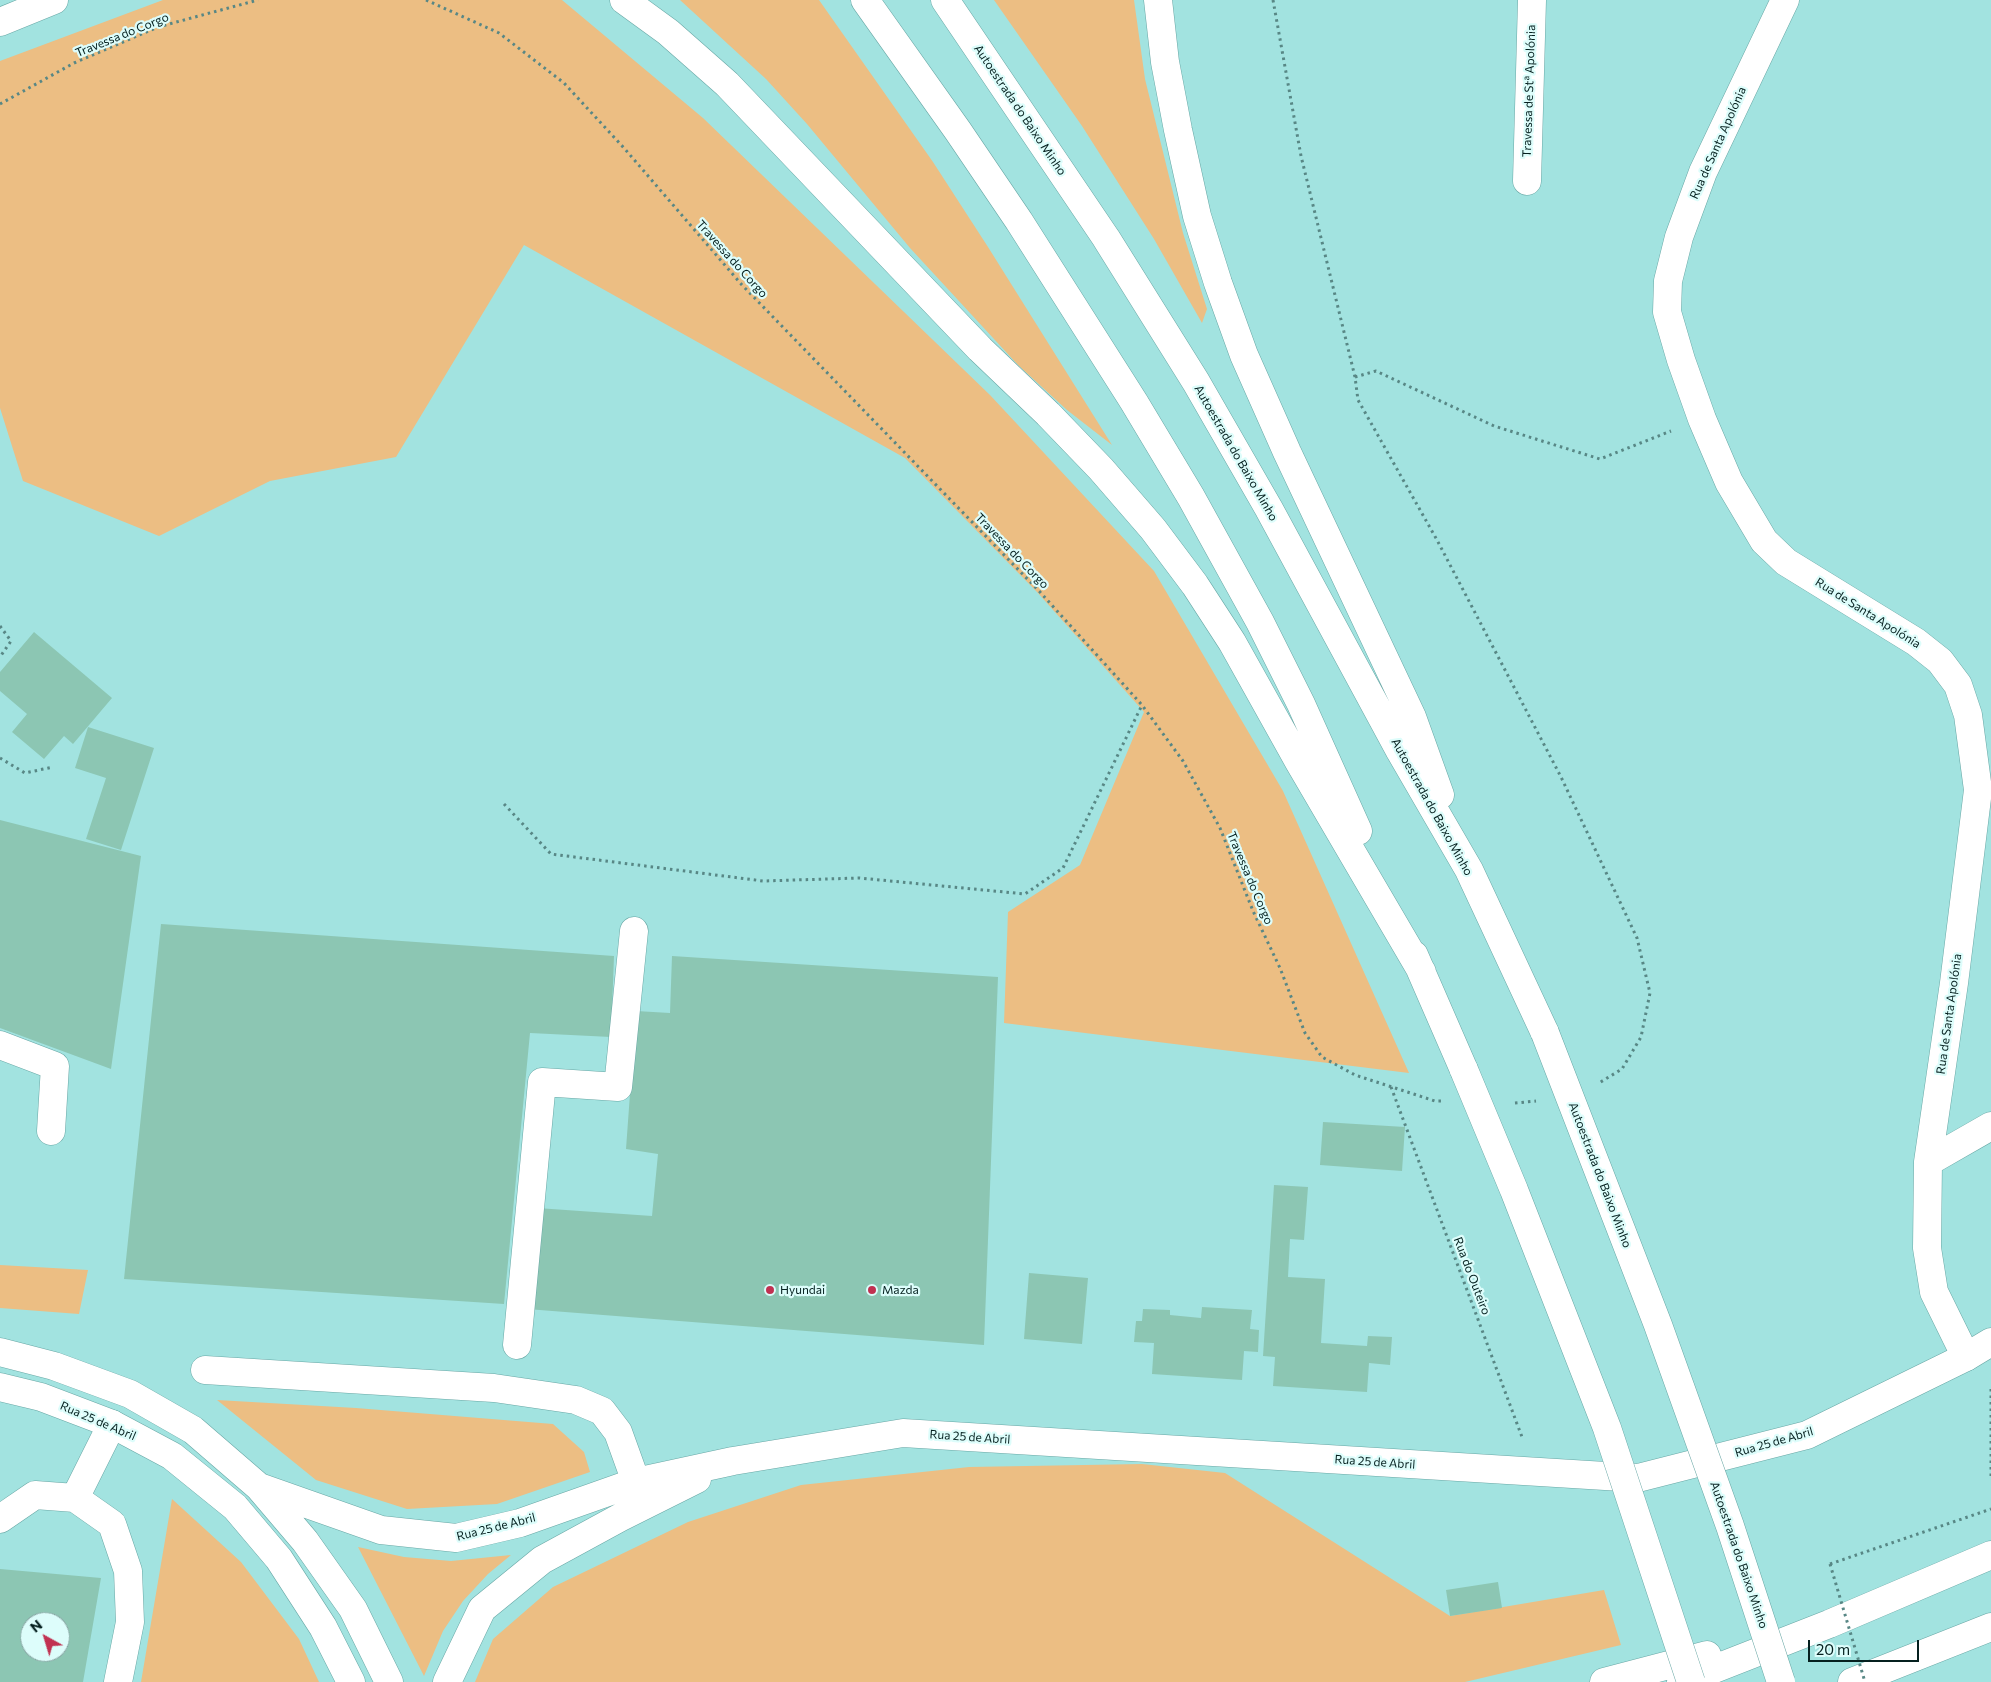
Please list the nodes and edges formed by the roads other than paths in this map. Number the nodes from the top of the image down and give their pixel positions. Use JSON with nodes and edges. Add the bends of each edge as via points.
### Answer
{"nodes":[{"id":1,"x":54,"y":0,"type":"edge"},
{"id":2,"x":624,"y":0,"type":"edge"},
{"id":3,"x":865,"y":0,"type":"edge"},
{"id":4,"x":945,"y":0,"type":"edge"},
{"id":5,"x":1158,"y":0,"type":"edge"},
{"id":6,"x":1532,"y":0,"type":"edge"},
{"id":7,"x":1785,"y":0,"type":"edge"},
{"id":8,"x":0,"y":22,"type":"edge"},
{"id":9,"x":1526,"y":181,"type":"dead end"},
{"id":10,"x":1468,"y":870,"type":"junction"},
{"id":11,"x":634,"y":931,"type":"dead end"},
{"id":12,"x":1422,"y":972,"type":"junction"},
{"id":13,"x":0,"y":1045,"type":"edge"},
{"id":14,"x":1991,"y":1126,"type":"edge"},
{"id":15,"x":51,"y":1131,"type":"dead end"},
{"id":16,"x":1928,"y":1162,"type":"junction"},
{"id":17,"x":1991,"y":1342,"type":"edge"},
{"id":18,"x":517,"y":1345,"type":"dead end"},
{"id":19,"x":0,"y":1352,"type":"edge"},
{"id":20,"x":1966,"y":1358,"type":"junction"},
{"id":21,"x":205,"y":1370,"type":"dead end"},
{"id":22,"x":0,"y":1387,"type":"edge"},
{"id":23,"x":112,"y":1424,"type":"junction"},
{"id":24,"x":733,"y":1460,"type":"junction"},
{"id":25,"x":636,"y":1482,"type":"junction"},
{"id":26,"x":259,"y":1487,"type":"junction"},
{"id":27,"x":75,"y":1498,"type":"junction"},
{"id":28,"x":0,"y":1519,"type":"edge"},
{"id":29,"x":1991,"y":1555,"type":"edge"},
{"id":30,"x":1829,"y":1624,"type":"junction"},
{"id":31,"x":1991,"y":1628,"type":"edge"},
{"id":32,"x":118,"y":1682,"type":"edge"},
{"id":33,"x":351,"y":1682,"type":"edge"},
{"id":34,"x":389,"y":1682,"type":"edge"},
{"id":35,"x":447,"y":1682,"type":"edge"},
{"id":36,"x":1604,"y":1682,"type":"edge"},
{"id":37,"x":1681,"y":1682,"type":"edge"},
{"id":38,"x":1691,"y":1682,"type":"edge"},
{"id":39,"x":1781,"y":1682,"type":"edge"},
{"id":40,"x":1852,"y":1682,"type":"edge"}],
"edges":[{"from":1,"to":8,"type":"main road"},
{"from":2,"to":12,"type":"main road","via":[[668,32],[727,84],[980,349],[1088,455],[1153,529],[1232,642]]},
{"from":3,"to":12,"type":"main road","via":[[1019,221],[1191,497],[1301,704]]},
{"from":4,"to":10,"type":"main road","name":"Autoestrada do Baixo Minho","via":[[1106,238],[1196,382]]},
{"from":5,"to":10,"type":"main road","via":[[1165,62],[1178,130],[1197,216],[1218,283],[1244,355],[1287,452],[1412,718]]},
{"from":6,"to":9,"type":"main road","name":"Travessa de Stª Apolónia"},
{"from":7,"to":16,"type":"main road","name":"Rua de Santa Apolónia","via":[[1703,172],[1679,237],[1668,282],[1667,312],[1702,419],[1729,482],[1764,541],[1786,562],[1916,642],[1940,661],[1958,685],[1968,715],[1978,790]]},
{"from":10,"to":39,"type":"main road","name":"Autoestrada do Baixo Minho","bridge":true,"via":[[1545,1033],[1662,1334]]},
{"from":11,"to":18,"type":"main road","via":[[618,1086],[542,1082]]},
{"from":12,"to":38,"type":"main road","bridge":true,"via":[[1514,1190],[1607,1428]]},
{"from":13,"to":15,"type":"main road","via":[[56,1066]]},
{"from":14,"to":16,"type":"main road"},
{"from":16,"to":20,"type":"main road","name":"Rua de Santa Apolónia","via":[[1927,1248],[1934,1292]]},
{"from":17,"to":20,"type":"main road","name":"Rua 25 de Abril"},
{"from":19,"to":26,"type":"main road","name":"Rua 25 de Abril","via":[[54,1366],[130,1394],[193,1430]]},
{"from":20,"to":24,"type":"main road","name":"Rua 25 de Abril","via":[[1807,1435],[1638,1478],[903,1433]]},
{"from":21,"to":25,"type":"main road","via":[[494,1388],[576,1400],[602,1411],[618,1432]]},
{"from":22,"to":23,"type":"main road","name":"Rua 25 de Abril","via":[[41,1397]]},
{"from":23,"to":27,"type":"main road"},
{"from":23,"to":33,"type":"main road","name":"Rua 25 de Abril","via":[[172,1456],[235,1507],[279,1559],[323,1627]]},
{"from":24,"to":25,"type":"main road","name":"Rua 25 de Abril"},
{"from":24,"to":35,"type":"main road","name":"Rua 25 de Abril","via":[[542,1560],[482,1609]]},
{"from":25,"to":26,"type":"main road","name":"Rua 25 de Abril","via":[[520,1523],[456,1538],[381,1530]]},
{"from":26,"to":34,"type":"main road","name":"Rua 25 de Abril","via":[[305,1541],[353,1609]]},
{"from":27,"to":28,"type":"main road","via":[[35,1495]]},
{"from":27,"to":32,"type":"main road","via":[[112,1524],[128,1572],[130,1622]]},
{"from":29,"to":30,"type":"main road"},
{"from":30,"to":36,"type":"main road"},
{"from":30,"to":37,"type":"main road"},
{"from":31,"to":40,"type":"main road"}]}
